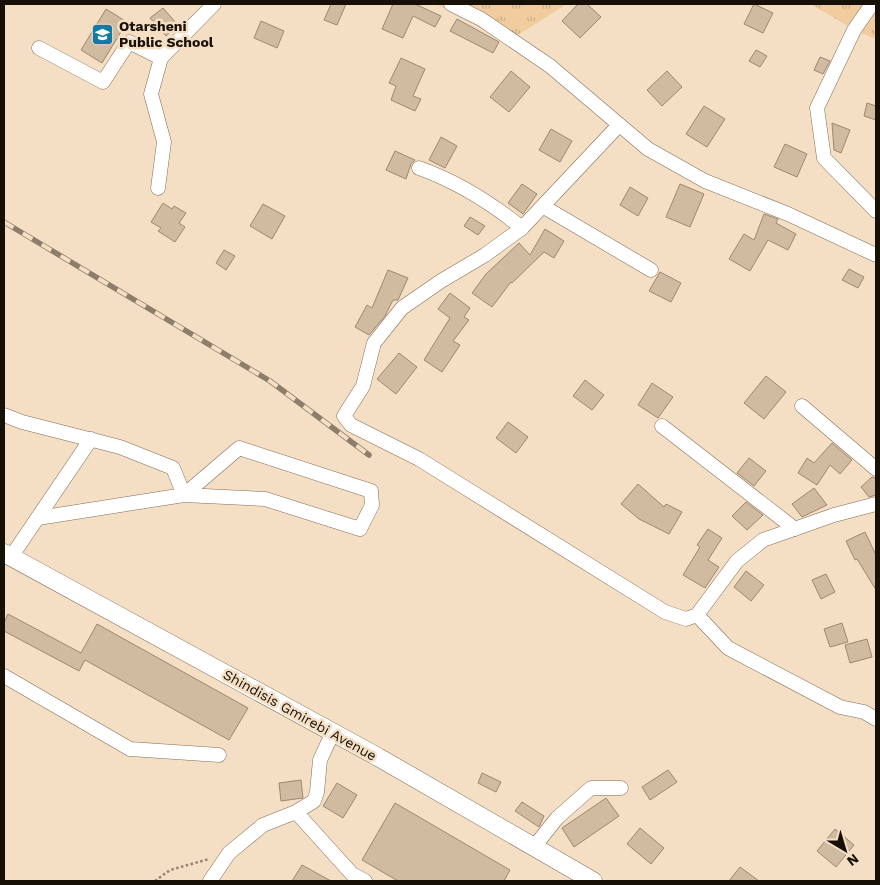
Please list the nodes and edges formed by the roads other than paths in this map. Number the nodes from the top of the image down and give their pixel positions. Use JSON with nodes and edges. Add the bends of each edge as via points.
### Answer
{"nodes":[{"id":1,"x":214,"y":4,"type":"edge"},
{"id":2,"x":452,"y":4,"type":"edge"},
{"id":3,"x":872,"y":4,"type":"edge"},
{"id":4,"x":39,"y":48,"type":"dead end"},
{"id":5,"x":161,"y":58,"type":"junction"},
{"id":6,"x":619,"y":125,"type":"junction"},
{"id":7,"x":419,"y":168,"type":"dead end"},
{"id":8,"x":158,"y":188,"type":"dead end"},
{"id":9,"x":544,"y":207,"type":"junction"},
{"id":10,"x":876,"y":211,"type":"edge"},
{"id":11,"x":522,"y":228,"type":"junction"},
{"id":12,"x":876,"y":255,"type":"edge"},
{"id":13,"x":651,"y":270,"type":"dead end"},
{"id":14,"x":802,"y":406,"type":"dead end"},
{"id":15,"x":4,"y":415,"type":"edge"},
{"id":16,"x":662,"y":426,"type":"dead end"},
{"id":17,"x":91,"y":440,"type":"junction"},
{"id":18,"x":876,"y":469,"type":"edge"},
{"id":19,"x":184,"y":496,"type":"junction"},
{"id":20,"x":876,"y":504,"type":"edge"},
{"id":21,"x":38,"y":518,"type":"junction"},
{"id":22,"x":795,"y":529,"type":"junction"},
{"id":23,"x":8,"y":555,"type":"edge"},
{"id":24,"x":697,"y":615,"type":"junction"},
{"id":25,"x":4,"y":676,"type":"edge"},
{"id":26,"x":876,"y":719,"type":"edge"},
{"id":27,"x":333,"y":732,"type":"junction"},
{"id":28,"x":219,"y":755,"type":"dead end"},
{"id":29,"x":621,"y":788,"type":"dead end"},
{"id":30,"x":296,"y":812,"type":"junction"},
{"id":31,"x":534,"y":847,"type":"junction"},
{"id":32,"x":210,"y":881,"type":"edge"},
{"id":33,"x":365,"y":881,"type":"edge"},
{"id":34,"x":593,"y":881,"type":"edge"}],
"edges":[{"from":1,"to":5,"type":"street"},
{"from":2,"to":6,"type":"street","via":[[550,66]]},
{"from":3,"to":10,"type":"street","via":[[854,30],[817,108],[824,158]]},
{"from":4,"to":5,"type":"street","via":[[103,82],[129,42]]},
{"from":5,"to":8,"type":"street","via":[[150,94],[164,142]]},
{"from":6,"to":9,"type":"street"},
{"from":6,"to":12,"type":"street","via":[[648,149],[705,181],[788,214]]},
{"from":7,"to":11,"type":"street","via":[[449,179],[491,203]]},
{"from":9,"to":11,"type":"street"},
{"from":9,"to":13,"type":"street"},
{"from":11,"to":24,"type":"street","via":[[402,308],[374,343],[363,386],[344,416],[351,425],[419,459],[666,612],[686,619]]},
{"from":14,"to":18,"type":"street"},
{"from":15,"to":17,"type":"street"},
{"from":16,"to":22,"type":"street"},
{"from":17,"to":19,"type":"street","via":[[120,447],[173,468]]},
{"from":17,"to":21,"type":"street"},
{"from":19,"to":19,"type":"street","via":[[265,500],[360,529],[372,505],[371,491],[239,448]]},
{"from":19,"to":21,"type":"street"},
{"from":20,"to":22,"type":"street"},
{"from":21,"to":23,"type":"street"},
{"from":22,"to":24,"type":"street","via":[[763,540],[737,561]]},
{"from":23,"to":27,"type":"main road","name":"Shindisis Gmirebi Avenue"},
{"from":24,"to":26,"type":"street","via":[[728,648],[840,708],[864,712]]},
{"from":25,"to":28,"type":"street","via":[[130,749]]},
{"from":27,"to":30,"type":"street","via":[[320,760],[318,792],[314,801]]},
{"from":27,"to":31,"type":"main road","name":"Shindisis Gmirebi Avenue"},
{"from":29,"to":31,"type":"street","via":[[591,788],[556,818]]},
{"from":30,"to":32,"type":"street","via":[[263,825],[229,853]]},
{"from":30,"to":33,"type":"street","via":[[352,874]]},
{"from":31,"to":34,"type":"main road","name":"Shindisis Gmirebi Avenue"}]}
